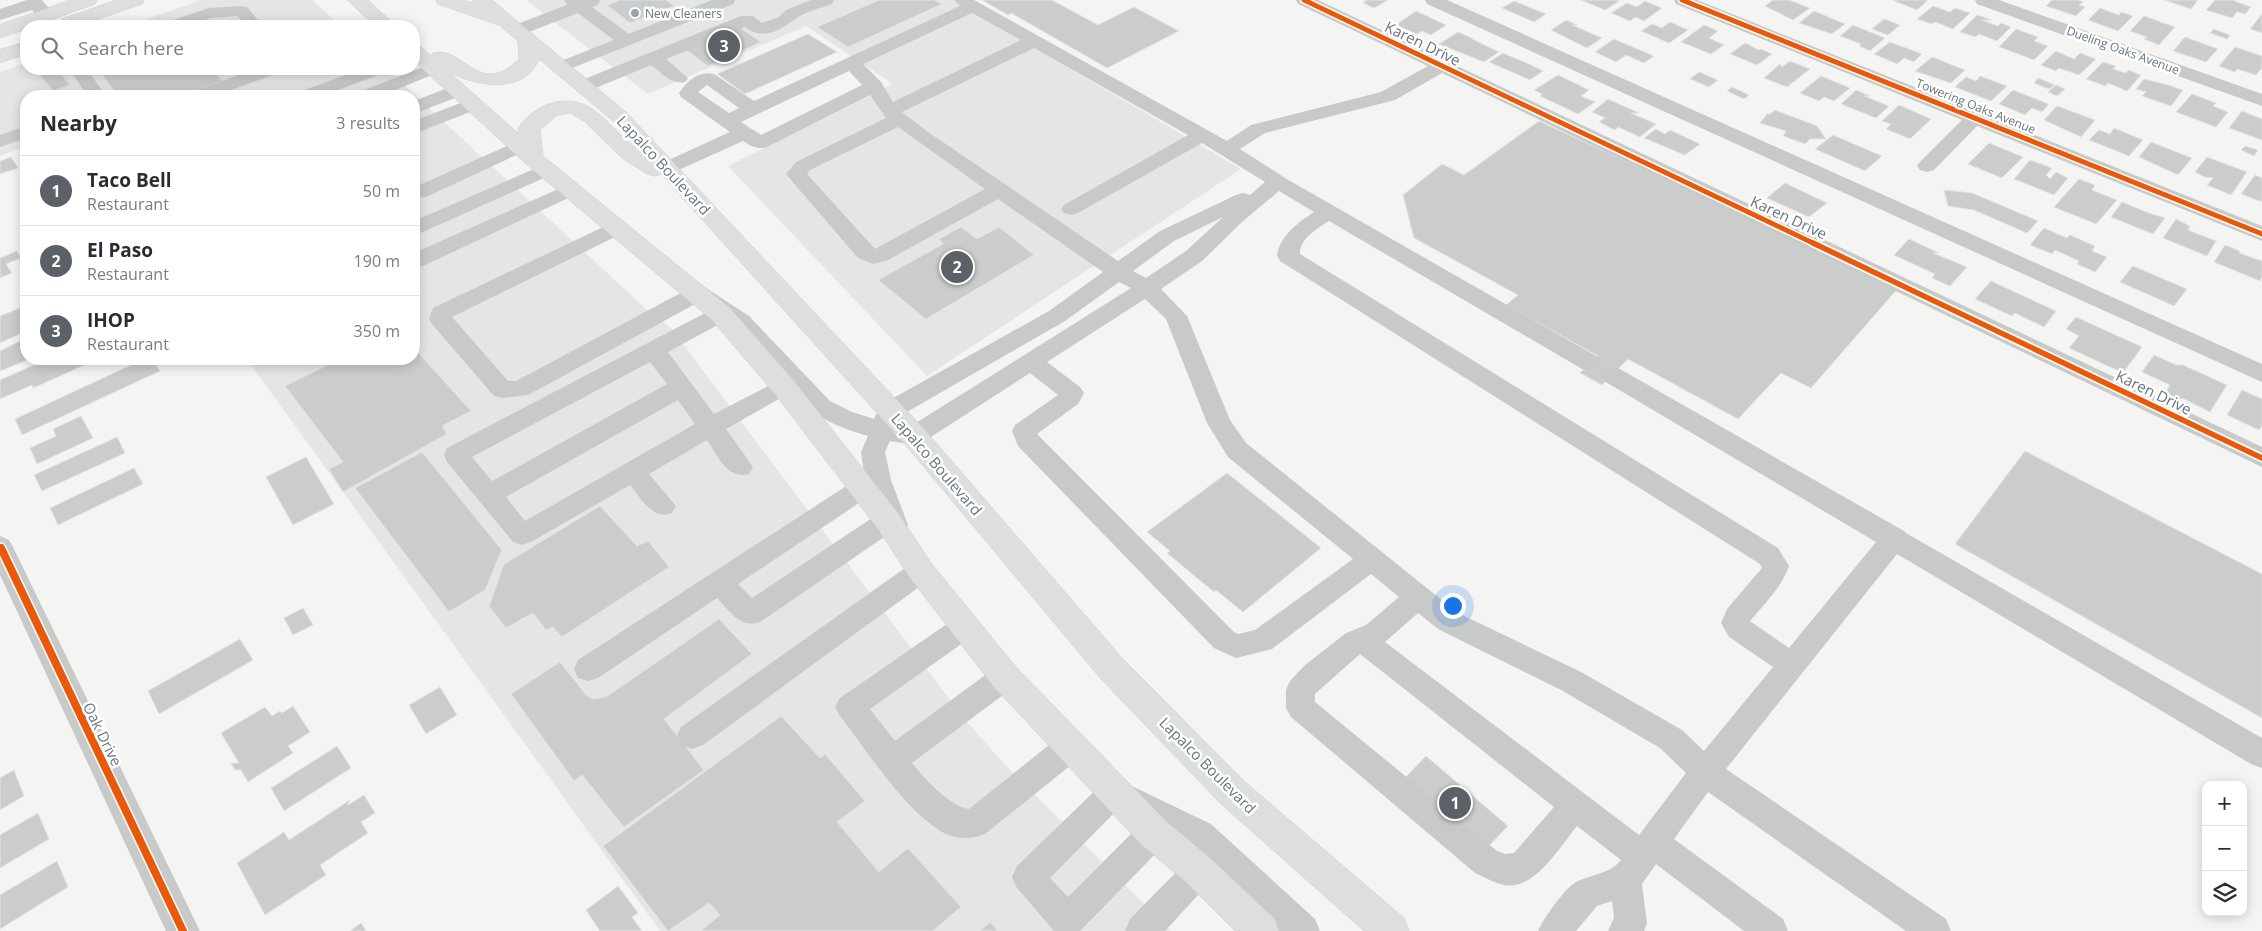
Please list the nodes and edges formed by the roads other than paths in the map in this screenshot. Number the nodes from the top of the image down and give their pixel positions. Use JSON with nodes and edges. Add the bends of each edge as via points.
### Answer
{"nodes":[{"id":1,"x":88,"y":0,"type":"edge"},
{"id":2,"x":135,"y":0,"type":"edge"},
{"id":3,"x":157,"y":0,"type":"edge"},
{"id":4,"x":356,"y":0,"type":"edge"},
{"id":5,"x":445,"y":0,"type":"edge"},
{"id":6,"x":481,"y":0,"type":"edge"},
{"id":7,"x":682,"y":0,"type":"edge"},
{"id":8,"x":727,"y":0,"type":"edge"},
{"id":9,"x":826,"y":0,"type":"edge"},
{"id":10,"x":1304,"y":0,"type":"edge"},
{"id":11,"x":1433,"y":0,"type":"edge"},
{"id":12,"x":1682,"y":0,"type":"edge"},
{"id":13,"x":1983,"y":0,"type":"edge"},
{"id":14,"x":582,"y":2,"type":"edge"},
{"id":15,"x":968,"y":3,"type":"edge"},
{"id":16,"x":38,"y":6,"type":"edge"},
{"id":17,"x":699,"y":12,"type":"junction"},
{"id":18,"x":0,"y":15,"type":"edge"},
{"id":19,"x":78,"y":20,"type":"edge"},
{"id":20,"x":102,"y":20,"type":"edge"},
{"id":21,"x":190,"y":20,"type":"edge"},
{"id":22,"x":249,"y":20,"type":"edge"},
{"id":23,"x":379,"y":20,"type":"edge"},
{"id":24,"x":518,"y":30,"type":"junction"},
{"id":25,"x":0,"y":32,"type":"edge"},
{"id":26,"x":627,"y":41,"type":"junction"},
{"id":27,"x":1034,"y":41,"type":"junction"},
{"id":28,"x":20,"y":46,"type":"edge"},
{"id":29,"x":20,"y":50,"type":"edge"},
{"id":30,"x":420,"y":55,"type":"edge"},
{"id":31,"x":2,"y":56,"type":"edge"},
{"id":32,"x":420,"y":56,"type":"edge"},
{"id":33,"x":653,"y":58,"type":"junction"},
{"id":34,"x":852,"y":64,"type":"junction"},
{"id":35,"x":1442,"y":66,"type":"junction"},
{"id":36,"x":562,"y":67,"type":"junction"},
{"id":37,"x":82,"y":75,"type":"edge"},
{"id":38,"x":256,"y":75,"type":"edge"},
{"id":39,"x":362,"y":75,"type":"edge"},
{"id":40,"x":392,"y":75,"type":"edge"},
{"id":41,"x":679,"y":78,"type":"dead end"},
{"id":42,"x":584,"y":86,"type":"junction"},
{"id":43,"x":874,"y":86,"type":"junction"},
{"id":44,"x":93,"y":90,"type":"edge"},
{"id":45,"x":214,"y":90,"type":"edge"},
{"id":46,"x":322,"y":90,"type":"edge"},
{"id":47,"x":373,"y":90,"type":"edge"},
{"id":48,"x":466,"y":97,"type":"junction"},
{"id":49,"x":2262,"y":100,"type":"edge"},
{"id":50,"x":420,"y":107,"type":"edge"},
{"id":51,"x":753,"y":109,"type":"junction"},
{"id":52,"x":894,"y":115,"type":"junction"},
{"id":53,"x":1974,"y":118,"type":"junction"},
{"id":54,"x":727,"y":121,"type":"junction"},
{"id":55,"x":420,"y":124,"type":"edge"},
{"id":56,"x":744,"y":133,"type":"junction"},
{"id":57,"x":20,"y":134,"type":"edge"},
{"id":58,"x":1201,"y":135,"type":"junction"},
{"id":59,"x":0,"y":141,"type":"edge"},
{"id":60,"x":1227,"y":149,"type":"junction"},
{"id":61,"x":533,"y":157,"type":"junction"},
{"id":62,"x":1927,"y":166,"type":"dead end"},
{"id":63,"x":668,"y":168,"type":"junction"},
{"id":64,"x":1278,"y":182,"type":"junction"},
{"id":65,"x":684,"y":186,"type":"junction"},
{"id":66,"x":572,"y":189,"type":"junction"},
{"id":67,"x":420,"y":190,"type":"edge"},
{"id":68,"x":999,"y":190,"type":"junction"},
{"id":69,"x":1071,"y":209,"type":"dead end"},
{"id":70,"x":1329,"y":211,"type":"junction"},
{"id":71,"x":420,"y":226,"type":"edge"},
{"id":72,"x":618,"y":227,"type":"junction"},
{"id":73,"x":2262,"y":234,"type":"edge"},
{"id":74,"x":420,"y":260,"type":"edge"},
{"id":75,"x":1118,"y":272,"type":"junction"},
{"id":76,"x":1147,"y":288,"type":"junction"},
{"id":77,"x":698,"y":293,"type":"junction"},
{"id":78,"x":721,"y":314,"type":"junction"},
{"id":79,"x":654,"y":350,"type":"junction"},
{"id":80,"x":1032,"y":363,"type":"junction"},
{"id":81,"x":2262,"y":374,"type":"edge"},
{"id":82,"x":681,"y":387,"type":"junction"},
{"id":83,"x":784,"y":387,"type":"junction"},
{"id":84,"x":886,"y":420,"type":"junction"},
{"id":85,"x":710,"y":426,"type":"junction"},
{"id":86,"x":914,"y":436,"type":"junction"},
{"id":87,"x":2262,"y":458,"type":"edge"},
{"id":88,"x":740,"y":468,"type":"dead end"},
{"id":89,"x":632,"y":471,"type":"junction"},
{"id":90,"x":863,"y":488,"type":"junction"},
{"id":91,"x":489,"y":495,"type":"junction"},
{"id":92,"x":663,"y":506,"type":"dead end"},
{"id":93,"x":896,"y":532,"type":"junction"},
{"id":94,"x":1895,"y":538,"type":"junction"},
{"id":95,"x":0,"y":547,"type":"edge"},
{"id":96,"x":1372,"y":559,"type":"junction"},
{"id":97,"x":921,"y":571,"type":"junction"},
{"id":98,"x":719,"y":582,"type":"junction"},
{"id":99,"x":1418,"y":596,"type":"junction"},
{"id":100,"x":964,"y":627,"type":"junction"},
{"id":101,"x":1369,"y":636,"type":"junction"},
{"id":102,"x":1792,"y":665,"type":"junction"},
{"id":103,"x":588,"y":669,"type":"dead end"},
{"id":104,"x":1005,"y":678,"type":"junction"},
{"id":105,"x":692,"y":736,"type":"dead end"},
{"id":106,"x":1070,"y":747,"type":"junction"},
{"id":107,"x":2262,"y":754,"type":"edge"},
{"id":108,"x":892,"y":760,"type":"junction"},
{"id":109,"x":1705,"y":772,"type":"junction"},
{"id":110,"x":1115,"y":792,"type":"junction"},
{"id":111,"x":1576,"y":805,"type":"junction"},
{"id":112,"x":1154,"y":833,"type":"junction"},
{"id":113,"x":1640,"y":860,"type":"junction"},
{"id":114,"x":1198,"y":871,"type":"junction"},
{"id":115,"x":183,"y":931,"type":"edge"},
{"id":116,"x":1142,"y":931,"type":"edge"},
{"id":117,"x":1261,"y":931,"type":"edge"},
{"id":118,"x":1303,"y":931,"type":"edge"},
{"id":119,"x":1391,"y":931,"type":"edge"},
{"id":120,"x":1555,"y":931,"type":"edge"},
{"id":121,"x":1625,"y":931,"type":"edge"},
{"id":122,"x":1771,"y":931,"type":"edge"},
{"id":123,"x":1934,"y":931,"type":"edge"}],
"edges":[{"from":1,"to":16,"type":"main road"},
{"from":2,"to":19,"type":"main road"},
{"from":3,"to":20,"type":"main road"},
{"from":4,"to":23,"type":"main road"},
{"from":5,"to":24,"type":"main road"},
{"from":6,"to":24,"type":"main road","name":"Lapalco Boulevard"},
{"from":7,"to":17,"type":"street"},
{"from":8,"to":17,"type":"street"},
{"from":9,"to":33,"type":"street","via":[[760,30],[747,20]]},
{"from":10,"to":35,"type":"street","name":"Karen Drive"},
{"from":11,"to":81,"type":"street"},
{"from":12,"to":53,"type":"street","name":"Towering Oaks Avenue"},
{"from":13,"to":49,"type":"street","name":"Dueling Oaks Avenue"},
{"from":14,"to":24,"type":"street"},
{"from":14,"to":26,"type":"street"},
{"from":15,"to":27,"type":"street"},
{"from":15,"to":34,"type":"street"},
{"from":16,"to":18,"type":"street"},
{"from":16,"to":25,"type":"main road"},
{"from":17,"to":26,"type":"street"},
{"from":21,"to":22,"type":"street","via":[[210,13],[241,11]]},
{"from":24,"to":30,"type":"main road","via":[[529,60],[514,74],[500,79],[484,80]]},
{"from":24,"to":36,"type":"main road","name":"Lapalco Boulevard"},
{"from":26,"to":36,"type":"street"},
{"from":27,"to":52,"type":"street"},
{"from":27,"to":58,"type":"street"},
{"from":28,"to":31,"type":"main road"},
{"from":29,"to":31,"type":"main road"},
{"from":32,"to":48,"type":"main road"},
{"from":33,"to":41,"type":"street"},
{"from":33,"to":42,"type":"street"},
{"from":34,"to":43,"type":"street"},
{"from":34,"to":51,"type":"street"},
{"from":35,"to":60,"type":"street","via":[[1388,96],[1258,129]]},
{"from":35,"to":87,"type":"street","name":"Karen Drive"},
{"from":36,"to":42,"type":"main road","name":"Lapalco Boulevard"},
{"from":37,"to":44,"type":"street"},
{"from":38,"to":45,"type":"street"},
{"from":39,"to":46,"type":"street"},
{"from":40,"to":47,"type":"street"},
{"from":42,"to":63,"type":"main road","name":"Lapalco Boulevard","via":[[620,117]]},
{"from":43,"to":52,"type":"street"},
{"from":43,"to":56,"type":"street","via":[[760,143]]},
{"from":48,"to":50,"type":"street"},
{"from":48,"to":55,"type":"street"},
{"from":48,"to":61,"type":"main road"},
{"from":51,"to":54,"type":"street"},
{"from":51,"to":54,"type":"street","via":[[708,78],[692,85],[688,93]]},
{"from":52,"to":68,"type":"street"},
{"from":52,"to":68,"type":"street","via":[[803,166],[796,174],[866,253],[873,257],[880,255]]},
{"from":53,"to":62,"type":"street"},
{"from":53,"to":73,"type":"street","name":"Towering Oaks Avenue"},
{"from":54,"to":56,"type":"street"},
{"from":56,"to":63,"type":"street"},
{"from":57,"to":59,"type":"street"},
{"from":58,"to":60,"type":"street"},
{"from":58,"to":69,"type":"street"},
{"from":60,"to":64,"type":"street"},
{"from":61,"to":65,"type":"main road","via":[[529,128],[550,111],[563,107],[581,109],[596,120],[622,149]]},
{"from":61,"to":66,"type":"main road"},
{"from":61,"to":67,"type":"street","via":[[469,171]]},
{"from":61,"to":71,"type":"street"},
{"from":63,"to":65,"type":"main road","name":"Lapalco Boulevard"},
{"from":64,"to":70,"type":"street"},
{"from":64,"to":75,"type":"street","via":[[1167,236]]},
{"from":64,"to":76,"type":"street","via":[[1194,256]]},
{"from":65,"to":84,"type":"main road","name":"Lapalco Boulevard"},
{"from":66,"to":72,"type":"main road"},
{"from":66,"to":74,"type":"street"},
{"from":68,"to":75,"type":"street"},
{"from":70,"to":94,"type":"street"},
{"from":70,"to":102,"type":"street","via":[[1292,242],[1288,256],[1769,556],[1776,566],[1773,574],[1737,616],[1735,623]]},
{"from":72,"to":77,"type":"main road"},
{"from":72,"to":77,"type":"street","via":[[441,313],[440,319],[502,390],[520,389]]},
{"from":75,"to":76,"type":"street"},
{"from":75,"to":84,"type":"street","via":[[1057,316]]},
{"from":76,"to":80,"type":"street"},
{"from":76,"to":96,"type":"street","via":[[1176,316],[1219,423],[1237,450]]},
{"from":77,"to":78,"type":"main road"},
{"from":77,"to":84,"type":"street","via":[[741,321],[822,407],[836,417],[866,427]]},
{"from":78,"to":79,"type":"street"},
{"from":78,"to":83,"type":"main road"},
{"from":79,"to":82,"type":"street"},
{"from":79,"to":91,"type":"street","via":[[456,455]]},
{"from":80,"to":86,"type":"street"},
{"from":80,"to":96,"type":"street","via":[[1072,393],[1070,398],[1024,431],[1027,440],[1224,640],[1236,646],[1262,641]]},
{"from":82,"to":85,"type":"street"},
{"from":82,"to":91,"type":"street"},
{"from":83,"to":85,"type":"street"},
{"from":83,"to":90,"type":"main road"},
{"from":84,"to":86,"type":"main road","name":"Lapalco Boulevard"},
{"from":84,"to":93,"type":"street","via":[[873,452],[878,480]]},
{"from":85,"to":88,"type":"street"},
{"from":85,"to":89,"type":"street"},
{"from":86,"to":119,"type":"main road","name":"Lapalco Boulevard","via":[[1112,669],[1232,792]]},
{"from":89,"to":91,"type":"street","via":[[522,535]]},
{"from":89,"to":92,"type":"street"},
{"from":90,"to":93,"type":"main road"},
{"from":90,"to":98,"type":"street"},
{"from":93,"to":97,"type":"main road"},
{"from":93,"to":98,"type":"street","via":[[750,614]]},
{"from":94,"to":102,"type":"street"},
{"from":94,"to":107,"type":"street"},
{"from":95,"to":115,"type":"street","name":"Oak Drive"},
{"from":96,"to":99,"type":"street"},
{"from":97,"to":100,"type":"main road"},
{"from":97,"to":105,"type":"street"},
{"from":98,"to":103,"type":"street"},
{"from":99,"to":101,"type":"street"},
{"from":99,"to":109,"type":"street","via":[[1448,621],[1571,681],[1671,739]]},
{"from":100,"to":104,"type":"main road"},
{"from":100,"to":108,"type":"street","via":[[850,707]]},
{"from":101,"to":111,"type":"street"},
{"from":101,"to":111,"type":"street","via":[[1314,675],[1300,690],[1300,708],[1486,862],[1505,870],[1522,868]]},
{"from":102,"to":109,"type":"street"},
{"from":104,"to":106,"type":"main road"},
{"from":104,"to":108,"type":"street"},
{"from":106,"to":108,"type":"street","via":[[974,824],[955,822],[916,791]]},
{"from":106,"to":110,"type":"main road"},
{"from":109,"to":113,"type":"street"},
{"from":109,"to":123,"type":"street"},
{"from":110,"to":112,"type":"main road"},
{"from":110,"to":112,"type":"street","via":[[1028,877],[1067,921]]},
{"from":110,"to":118,"type":"street","via":[[1200,836]]},
{"from":111,"to":113,"type":"street"},
{"from":112,"to":114,"type":"main road"},
{"from":113,"to":120,"type":"street","via":[[1586,894]]},
{"from":113,"to":121,"type":"street","via":[[1631,923]]},
{"from":113,"to":122,"type":"street"},
{"from":114,"to":116,"type":"street"},
{"from":114,"to":117,"type":"main road"}]}
